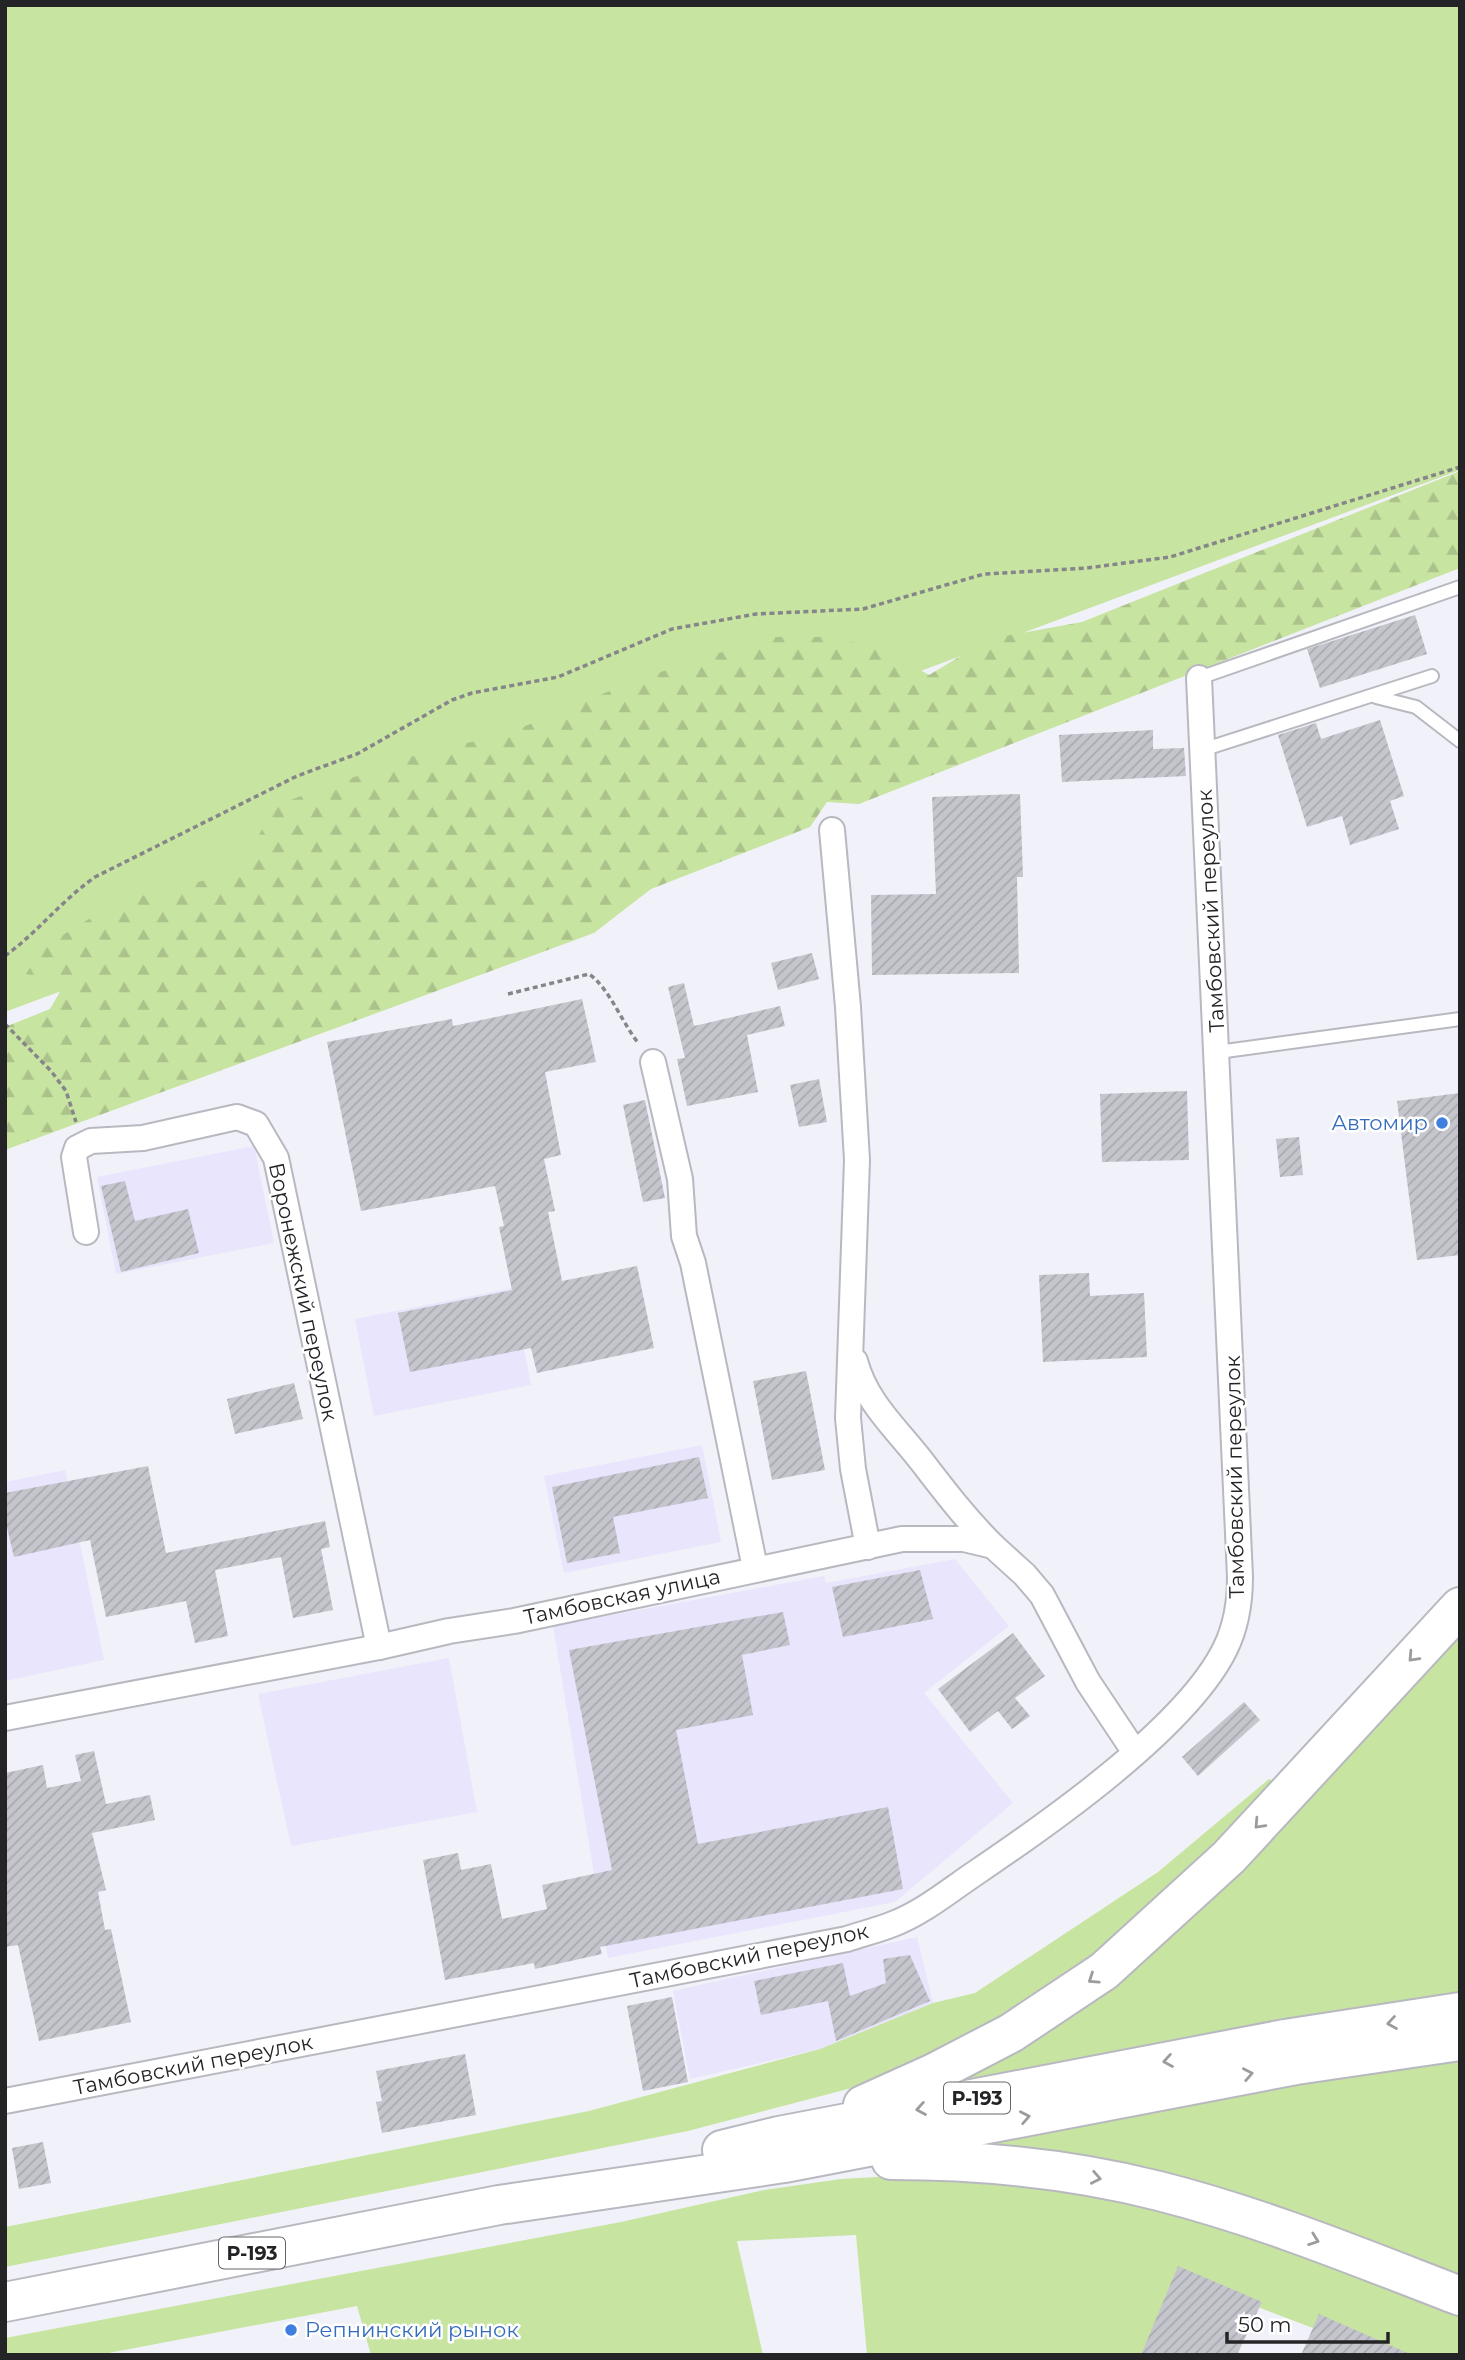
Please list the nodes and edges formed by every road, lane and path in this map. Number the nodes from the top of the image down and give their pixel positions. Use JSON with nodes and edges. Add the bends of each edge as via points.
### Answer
{"nodes":[{"id":1,"x":1460,"y":467,"type":"edge"},
{"id":2,"x":1460,"y":587,"type":"edge"},
{"id":3,"x":1432,"y":676,"type":"dead end"},
{"id":4,"x":1199,"y":678,"type":"joint"},
{"id":5,"x":1366,"y":697,"type":"junction"},
{"id":6,"x":1460,"y":741,"type":"edge"},
{"id":7,"x":1202,"y":750,"type":"junction"},
{"id":8,"x":832,"y":830,"type":"dead end"},
{"id":9,"x":5,"y":956,"type":"edge"},
{"id":10,"x":508,"y":994,"type":"dead end"},
{"id":11,"x":1460,"y":1019,"type":"edge"},
{"id":12,"x":5,"y":1024,"type":"edge"},
{"id":13,"x":1218,"y":1052,"type":"junction"},
{"id":14,"x":653,"y":1062,"type":"joint"},
{"id":15,"x":91,"y":1141,"type":"junction"},
{"id":16,"x":86,"y":1232,"type":"dead end"},
{"id":17,"x":852,"y":1351,"type":"junction"},
{"id":18,"x":993,"y":1546,"type":"junction"},
{"id":19,"x":868,"y":1547,"type":"junction"},
{"id":20,"x":755,"y":1568,"type":"junction"},
{"id":21,"x":1460,"y":1607,"type":"edge"},
{"id":22,"x":379,"y":1647,"type":"junction"},
{"id":23,"x":5,"y":1718,"type":"edge"},
{"id":24,"x":1134,"y":1751,"type":"junction"},
{"id":25,"x":1460,"y":2012,"type":"edge"},
{"id":26,"x":1460,"y":2040,"type":"edge"},
{"id":27,"x":5,"y":2101,"type":"edge"},
{"id":28,"x":781,"y":2149,"type":"junction"},
{"id":29,"x":1460,"y":2296,"type":"edge"},
{"id":30,"x":5,"y":2302,"type":"edge"}],
"edges":[{"from":1,"to":9,"type":"path","via":[[1170,557],[1087,568],[984,573],[863,609],[756,614],[672,629],[558,677],[472,693],[357,754],[297,776],[95,877],[65,898],[37,931]]},
{"from":2,"to":4,"type":"lane"},
{"from":3,"to":5,"type":"lane"},
{"from":4,"to":7,"type":"street","name":"Тамбовский переулок"},
{"from":5,"to":6,"type":"lane","via":[[1416,707]]},
{"from":5,"to":7,"type":"lane"},
{"from":7,"to":13,"type":"street","name":"Тамбовский переулок"},
{"from":8,"to":17,"type":"street","via":[[855,1107]]},
{"from":10,"to":14,"type":"path","via":[[589,974],[601,982],[622,1023]]},
{"from":11,"to":13,"type":"lane"},
{"from":12,"to":15,"type":"path","via":[[66,1091],[79,1129]]},
{"from":13,"to":24,"type":"street","name":"Тамбовский переулок","via":[[1240,1596],[1225,1649],[1202,1685]]},
{"from":14,"to":20,"type":"street","via":[[680,1179],[684,1236]]},
{"from":15,"to":16,"type":"street","via":[[77,1148],[74,1157]]},
{"from":15,"to":22,"type":"street","name":"Воронежский переулок","via":[[143,1138],[237,1117],[256,1124],[276,1158]]},
{"from":17,"to":18,"type":"street","via":[[870,1400],[957,1510]]},
{"from":17,"to":19,"type":"street","via":[[848,1418]]},
{"from":18,"to":19,"type":"street","name":"Тамбовская улица","via":[[964,1539],[902,1539]]},
{"from":18,"to":24,"type":"street","via":[[1042,1595],[1088,1682]]},
{"from":19,"to":20,"type":"street","name":"Тамбовская улица"},
{"from":20,"to":22,"type":"street","name":"Тамбовская улица"},
{"from":21,"to":28,"type":"highway","one_way":true,"via":[[1229,1857],[1104,1971],[1011,2033]]},
{"from":22,"to":23,"type":"street","name":"Тамбовская улица"},
{"from":24,"to":27,"type":"street","name":"Тамбовский переулок","via":[[1024,1840],[945,1894],[893,1924],[847,1939]]},
{"from":25,"to":28,"type":"highway","number":"Р-193","one_way":true,"via":[[1285,2039]]},
{"from":28,"to":26,"type":"highway","number":"Р-193","one_way":true},
{"from":28,"to":29,"type":"highway","one_way":true,"via":[[1091,2176],[1248,2217]]},
{"from":28,"to":30,"type":"highway","number":"Р-193"}]}
